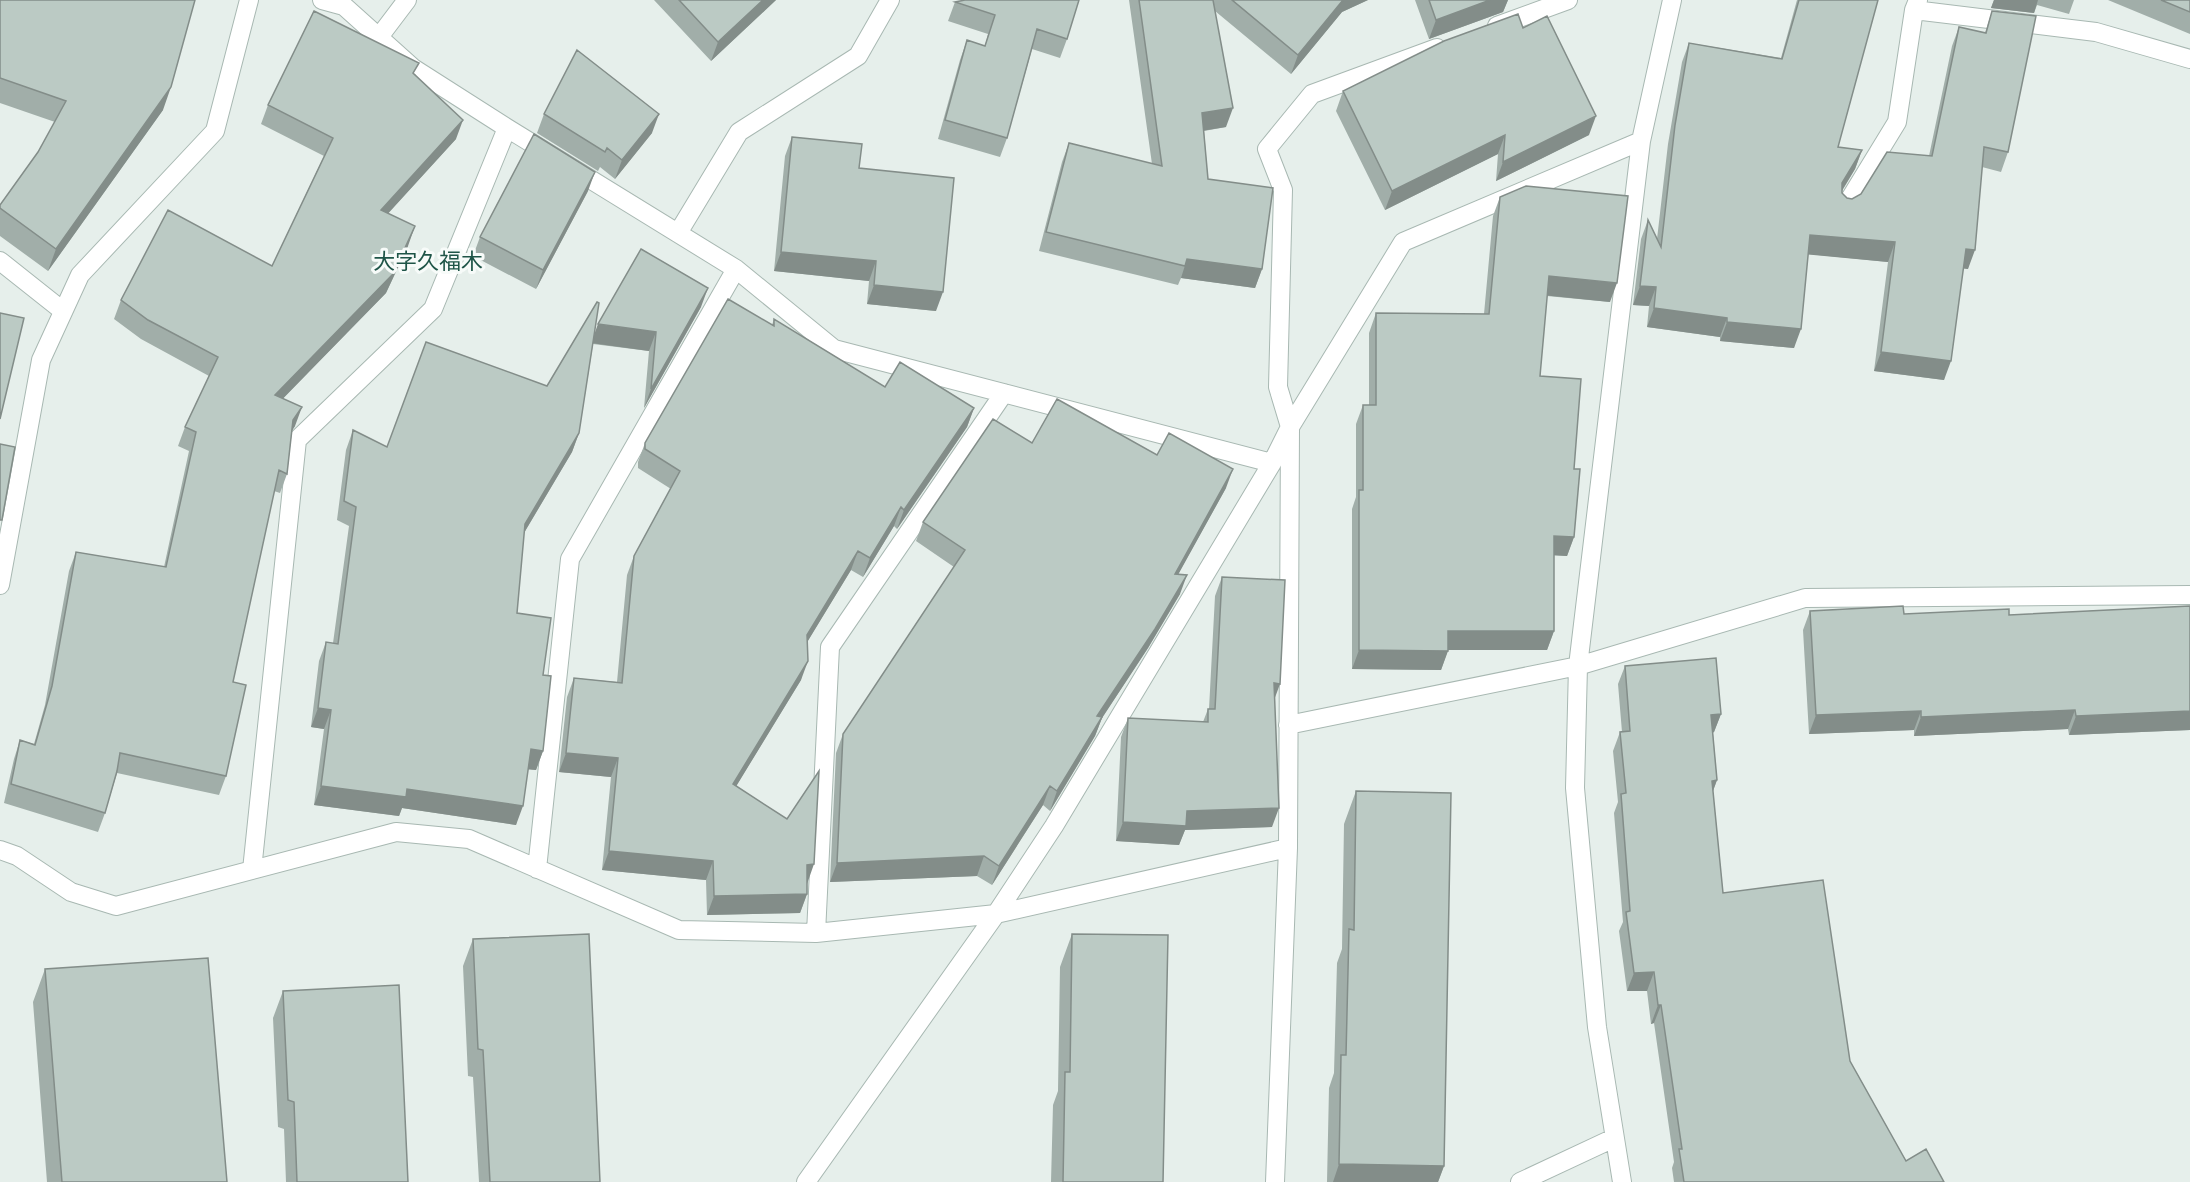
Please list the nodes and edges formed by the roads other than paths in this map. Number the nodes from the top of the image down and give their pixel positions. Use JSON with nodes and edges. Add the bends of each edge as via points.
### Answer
{"nodes":[{"id":1,"x":249,"y":0,"type":"edge"},
{"id":2,"x":322,"y":0,"type":"edge"},
{"id":3,"x":407,"y":0,"type":"edge"},
{"id":4,"x":890,"y":0,"type":"edge"},
{"id":5,"x":1568,"y":0,"type":"edge"},
{"id":6,"x":1672,"y":0,"type":"edge"},
{"id":7,"x":1916,"y":5,"type":"edge"},
{"id":8,"x":1479,"y":33,"type":"edge"},
{"id":9,"x":379,"y":37,"type":"junction"},
{"id":10,"x":1457,"y":41,"type":"edge"},
{"id":11,"x":2190,"y":59,"type":"edge"},
{"id":12,"x":507,"y":128,"type":"junction"},
{"id":13,"x":1641,"y":141,"type":"junction"},
{"id":14,"x":1845,"y":207,"type":"edge"},
{"id":15,"x":678,"y":233,"type":"junction"},
{"id":16,"x":0,"y":261,"type":"edge"},
{"id":17,"x":736,"y":269,"type":"junction"},
{"id":18,"x":63,"y":311,"type":"junction"},
{"id":19,"x":1004,"y":393,"type":"junction"},
{"id":20,"x":1290,"y":427,"type":"junction"},
{"id":21,"x":1272,"y":463,"type":"junction"},
{"id":22,"x":2,"y":560,"type":"edge"},
{"id":23,"x":0,"y":585,"type":"edge"},
{"id":24,"x":2190,"y":595,"type":"edge"},
{"id":25,"x":1578,"y":666,"type":"junction"},
{"id":26,"x":1288,"y":725,"type":"junction"},
{"id":27,"x":1288,"y":848,"type":"junction"},
{"id":28,"x":0,"y":850,"type":"edge"},
{"id":29,"x":537,"y":869,"type":"junction"},
{"id":30,"x":252,"y":870,"type":"junction"},
{"id":31,"x":996,"y":914,"type":"junction"},
{"id":32,"x":816,"y":933,"type":"junction"},
{"id":33,"x":1614,"y":1138,"type":"junction"},
{"id":34,"x":806,"y":1182,"type":"edge"},
{"id":35,"x":1275,"y":1182,"type":"edge"},
{"id":36,"x":1520,"y":1182,"type":"edge"},
{"id":37,"x":1622,"y":1182,"type":"edge"}],
"edges":[{"from":1,"to":18,"type":"street","via":[[215,131],[80,275]]},
{"from":2,"to":9,"type":"street","via":[[344,6]]},
{"from":3,"to":9,"type":"street"},
{"from":4,"to":15,"type":"street","via":[[858,56],[739,132]]},
{"from":5,"to":8,"type":"street"},
{"from":6,"to":13,"type":"street"},
{"from":7,"to":11,"type":"street","via":[[2097,32]]},
{"from":7,"to":14,"type":"street","via":[[1897,122]]},
{"from":9,"to":12,"type":"street","via":[[413,68]]},
{"from":10,"to":20,"type":"street","via":[[1312,94],[1267,149],[1283,190],[1278,387]]},
{"from":12,"to":15,"type":"street"},
{"from":12,"to":30,"type":"street","via":[[433,309],[297,440]]},
{"from":13,"to":20,"type":"street","via":[[1403,242]]},
{"from":13,"to":25,"type":"street"},
{"from":15,"to":17,"type":"street"},
{"from":16,"to":18,"type":"street"},
{"from":17,"to":19,"type":"street","via":[[834,349]]},
{"from":17,"to":29,"type":"street","via":[[570,559]]},
{"from":18,"to":22,"type":"street","via":[[41,360]]},
{"from":19,"to":21,"type":"street"},
{"from":19,"to":32,"type":"street","via":[[830,647]]},
{"from":20,"to":21,"type":"street"},
{"from":20,"to":26,"type":"street"},
{"from":21,"to":31,"type":"street","via":[[1054,826]]},
{"from":22,"to":23,"type":"street"},
{"from":24,"to":25,"type":"street","via":[[1805,598]]},
{"from":25,"to":26,"type":"street"},
{"from":25,"to":33,"type":"street","via":[[1575,788],[1597,1028]]},
{"from":26,"to":27,"type":"street"},
{"from":27,"to":31,"type":"street"},
{"from":27,"to":35,"type":"street"},
{"from":28,"to":30,"type":"street","via":[[17,856],[71,892],[116,906]]},
{"from":29,"to":30,"type":"street","via":[[469,839],[396,832]]},
{"from":29,"to":32,"type":"street","via":[[679,930]]},
{"from":31,"to":32,"type":"street"},
{"from":31,"to":34,"type":"street"},
{"from":33,"to":36,"type":"street"},
{"from":33,"to":37,"type":"street"}]}
